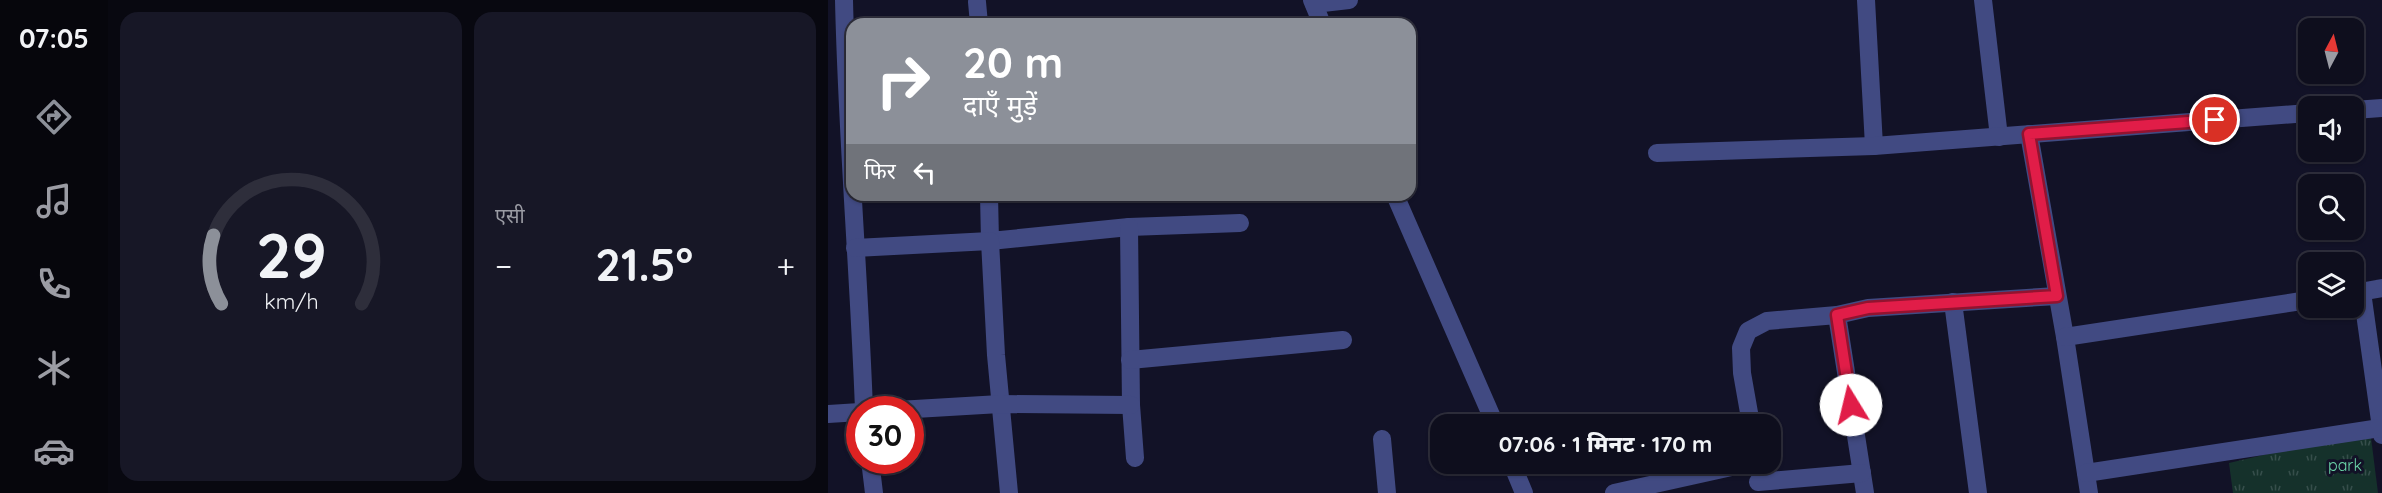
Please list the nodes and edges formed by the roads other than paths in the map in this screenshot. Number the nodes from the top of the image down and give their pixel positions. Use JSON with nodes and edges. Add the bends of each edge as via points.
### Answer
{"nodes":[{"id":1,"x":844,"y":0,"type":"edge"},
{"id":2,"x":1349,"y":0,"type":"edge"},
{"id":3,"x":1866,"y":0,"type":"edge"},
{"id":4,"x":1983,"y":0,"type":"edge"},
{"id":5,"x":977,"y":2,"type":"dead end"},
{"id":6,"x":1313,"y":2,"type":"edge"},
{"id":7,"x":978,"y":18,"type":"edge"},
{"id":8,"x":1320,"y":18,"type":"edge"},
{"id":9,"x":846,"y":37,"type":"edge"},
{"id":10,"x":2382,"y":108,"type":"edge"},
{"id":11,"x":2364,"y":109,"type":"edge"},
{"id":12,"x":2298,"y":114,"type":"edge"},
{"id":13,"x":2029,"y":134,"type":"junction"},
{"id":14,"x":1999,"y":137,"type":"junction"},
{"id":15,"x":1874,"y":146,"type":"junction"},
{"id":16,"x":1657,"y":153,"type":"dead end"},
{"id":17,"x":853,"y":201,"type":"edge"},
{"id":18,"x":989,"y":201,"type":"edge"},
{"id":19,"x":1398,"y":201,"type":"edge"},
{"id":20,"x":1240,"y":223,"type":"dead end"},
{"id":21,"x":1129,"y":227,"type":"junction"},
{"id":22,"x":990,"y":241,"type":"junction"},
{"id":23,"x":855,"y":248,"type":"junction"},
{"id":24,"x":2382,"y":288,"type":"edge"},
{"id":25,"x":2364,"y":291,"type":"edge"},
{"id":26,"x":2057,"y":296,"type":"junction"},
{"id":27,"x":1953,"y":302,"type":"junction"},
{"id":28,"x":2298,"y":302,"type":"edge"},
{"id":29,"x":1837,"y":315,"type":"junction"},
{"id":30,"x":2362,"y":318,"type":"edge"},
{"id":31,"x":2065,"y":337,"type":"junction"},
{"id":32,"x":1343,"y":340,"type":"dead end"},
{"id":33,"x":1130,"y":360,"type":"junction"},
{"id":34,"x":863,"y":396,"type":"edge"},
{"id":35,"x":1000,"y":404,"type":"junction"},
{"id":36,"x":1131,"y":405,"type":"junction"},
{"id":37,"x":924,"y":408,"type":"edge"},
{"id":38,"x":846,"y":413,"type":"edge"},
{"id":39,"x":828,"y":414,"type":"edge"},
{"id":40,"x":1491,"y":414,"type":"edge"},
{"id":41,"x":1749,"y":414,"type":"edge"},
{"id":42,"x":2381,"y":432,"type":"edge"},
{"id":43,"x":1382,"y":439,"type":"dead end"},
{"id":44,"x":1135,"y":458,"type":"dead end"},
{"id":45,"x":1862,"y":473,"type":"junction"},
{"id":46,"x":2086,"y":473,"type":"junction"},
{"id":47,"x":872,"y":474,"type":"edge"},
{"id":48,"x":1516,"y":474,"type":"edge"},
{"id":49,"x":1700,"y":474,"type":"edge"},
{"id":50,"x":1759,"y":488,"type":"edge"},
{"id":51,"x":874,"y":493,"type":"edge"},
{"id":52,"x":1010,"y":493,"type":"edge"},
{"id":53,"x":1387,"y":493,"type":"edge"},
{"id":54,"x":1524,"y":493,"type":"edge"},
{"id":55,"x":1614,"y":493,"type":"edge"},
{"id":56,"x":1865,"y":493,"type":"edge"},
{"id":57,"x":1978,"y":493,"type":"edge"},
{"id":58,"x":2089,"y":493,"type":"edge"}],
"edges":[{"from":1,"to":9,"type":"street"},
{"from":2,"to":6,"type":"street"},
{"from":3,"to":15,"type":"street"},
{"from":4,"to":14,"type":"street"},
{"from":5,"to":7,"type":"street"},
{"from":6,"to":8,"type":"street"},
{"from":10,"to":11,"type":"street"},
{"from":12,"to":13,"type":"street"},
{"from":13,"to":14,"type":"street"},
{"from":13,"to":26,"type":"street"},
{"from":14,"to":15,"type":"street"},
{"from":15,"to":16,"type":"street"},
{"from":17,"to":23,"type":"street"},
{"from":18,"to":22,"type":"street"},
{"from":19,"to":40,"type":"street"},
{"from":20,"to":21,"type":"street"},
{"from":21,"to":22,"type":"street"},
{"from":21,"to":33,"type":"street"},
{"from":22,"to":23,"type":"street"},
{"from":22,"to":35,"type":"street"},
{"from":23,"to":34,"type":"street"},
{"from":24,"to":25,"type":"street"},
{"from":26,"to":27,"type":"street"},
{"from":26,"to":31,"type":"street"},
{"from":27,"to":29,"type":"street","via":[[1868,308]]},
{"from":27,"to":57,"type":"street"},
{"from":28,"to":31,"type":"street"},
{"from":29,"to":41,"type":"street","via":[[1767,321],[1748,331],[1741,348]]},
{"from":29,"to":45,"type":"street"},
{"from":30,"to":42,"type":"street"},
{"from":31,"to":46,"type":"street"},
{"from":32,"to":33,"type":"street"},
{"from":33,"to":36,"type":"street"},
{"from":35,"to":36,"type":"street"},
{"from":35,"to":37,"type":"street"},
{"from":35,"to":52,"type":"street"},
{"from":36,"to":44,"type":"street"},
{"from":38,"to":39,"type":"street"},
{"from":42,"to":46,"type":"street"},
{"from":43,"to":53,"type":"street"},
{"from":45,"to":50,"type":"street"},
{"from":45,"to":56,"type":"street"},
{"from":46,"to":58,"type":"street"},
{"from":47,"to":51,"type":"street"},
{"from":48,"to":54,"type":"street"},
{"from":49,"to":55,"type":"street"}]}
